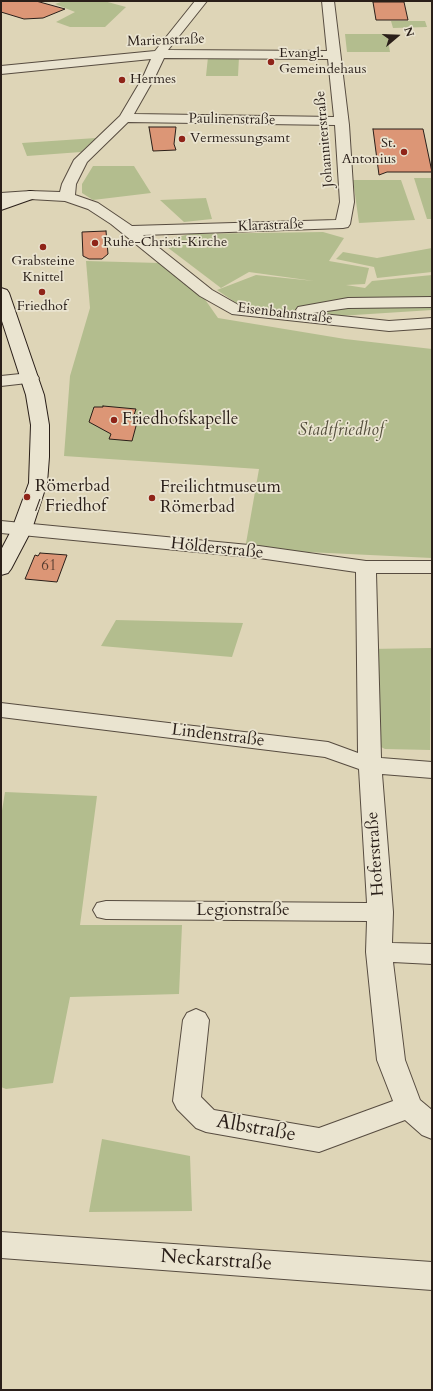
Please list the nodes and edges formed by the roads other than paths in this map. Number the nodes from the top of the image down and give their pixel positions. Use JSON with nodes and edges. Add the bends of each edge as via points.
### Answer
{"nodes":[{"id":1,"x":201,"y":1,"type":"edge"},
{"id":2,"x":328,"y":1,"type":"edge"},
{"id":3,"x":159,"y":54,"type":"junction"},
{"id":4,"x":333,"y":55,"type":"junction"},
{"id":5,"x":1,"y":70,"type":"edge"},
{"id":6,"x":125,"y":118,"type":"junction"},
{"id":7,"x":340,"y":121,"type":"junction"},
{"id":8,"x":30,"y":195,"type":"junction"},
{"id":9,"x":1,"y":198,"type":"edge"},
{"id":10,"x":67,"y":198,"type":"junction"},
{"id":11,"x":347,"y":202,"type":"joint"},
{"id":12,"x":1,"y":206,"type":"edge"},
{"id":13,"x":128,"y":231,"type":"junction"},
{"id":14,"x":1,"y":294,"type":"edge"},
{"id":15,"x":432,"y":302,"type":"edge"},
{"id":16,"x":270,"y":315,"type":"junction"},
{"id":17,"x":432,"y":323,"type":"edge"},
{"id":18,"x":389,"y":326,"type":"junction"},
{"id":19,"x":432,"y":333,"type":"edge"},
{"id":20,"x":30,"y":378,"type":"junction"},
{"id":21,"x":1,"y":381,"type":"edge"},
{"id":22,"x":1,"y":527,"type":"edge"},
{"id":23,"x":22,"y":529,"type":"junction"},
{"id":24,"x":366,"y":567,"type":"junction"},
{"id":25,"x":432,"y":567,"type":"edge"},
{"id":26,"x":1,"y":570,"type":"edge"},
{"id":27,"x":1,"y":710,"type":"edge"},
{"id":28,"x":370,"y":766,"type":"junction"},
{"id":29,"x":432,"y":770,"type":"edge"},
{"id":30,"x":106,"y":910,"type":"dead end"},
{"id":31,"x":380,"y":912,"type":"junction"},
{"id":32,"x":379,"y":952,"type":"junction"},
{"id":33,"x":432,"y":954,"type":"edge"},
{"id":34,"x":196,"y":1020,"type":"dead end"},
{"id":35,"x":409,"y":1107,"type":"junction"},
{"id":36,"x":432,"y":1127,"type":"edge"},
{"id":37,"x":1,"y":1245,"type":"edge"},
{"id":38,"x":432,"y":1276,"type":"edge"}],
"edges":[{"from":1,"to":3,"type":"street"},
{"from":2,"to":4,"type":"street","name":"Johanniterstraße"},
{"from":3,"to":4,"type":"street","name":"Marienstraße"},
{"from":3,"to":5,"type":"street","name":"Marienstraße"},
{"from":3,"to":6,"type":"street"},
{"from":4,"to":7,"type":"street","name":"Johanniterstraße"},
{"from":6,"to":7,"type":"street","name":"Paulinenstraße"},
{"from":6,"to":10,"type":"street","via":[[81,160],[69,184]]},
{"from":7,"to":11,"type":"street","name":"Johanniterstraße"},
{"from":8,"to":9,"type":"street","name":"Eisenbahnstraße"},
{"from":8,"to":10,"type":"street","name":"Eisenbahnstraße"},
{"from":8,"to":12,"type":"street"},
{"from":10,"to":13,"type":"street","name":"Eisenbahnstraße","via":[[93,206]]},
{"from":11,"to":13,"type":"street","name":"Klarastraße","via":[[344,224]]},
{"from":13,"to":16,"type":"street","name":"Eisenbahnstraße","via":[[206,293],[238,311]]},
{"from":14,"to":20,"type":"street"},
{"from":15,"to":16,"type":"street","via":[[348,303]]},
{"from":16,"to":18,"type":"street","name":"Eisenbahnstraße"},
{"from":17,"to":18,"type":"street","name":"Eisenbahnstraße"},
{"from":18,"to":19,"type":"street","name":"Eisenbahnstraße"},
{"from":20,"to":21,"type":"street"},
{"from":20,"to":23,"type":"street","via":[[40,425],[40,457],[38,483]]},
{"from":22,"to":23,"type":"street","name":"Hölderstraße"},
{"from":23,"to":24,"type":"street","name":"Hölderstraße","via":[[259,552]]},
{"from":23,"to":26,"type":"street"},
{"from":24,"to":25,"type":"street","name":"Hölderstraße"},
{"from":24,"to":28,"type":"street","name":"Hoferstraße"},
{"from":27,"to":28,"type":"street","name":"Lindenstraße","via":[[328,750]]},
{"from":28,"to":29,"type":"street","name":"Lindenstraße"},
{"from":28,"to":31,"type":"street","name":"Hoferstraße"},
{"from":30,"to":31,"type":"street","name":"Legionstraße"},
{"from":31,"to":32,"type":"street","name":"Hoferstraße"},
{"from":32,"to":33,"type":"street"},
{"from":32,"to":35,"type":"street","name":"Hoferstraße","via":[[391,1060]]},
{"from":34,"to":35,"type":"street","name":"Albstraße","via":[[187,1101],[206,1120],[319,1140]]},
{"from":35,"to":36,"type":"street","name":"Hoferstraße"},
{"from":37,"to":38,"type":"street","name":"Neckarstraße"}]}
